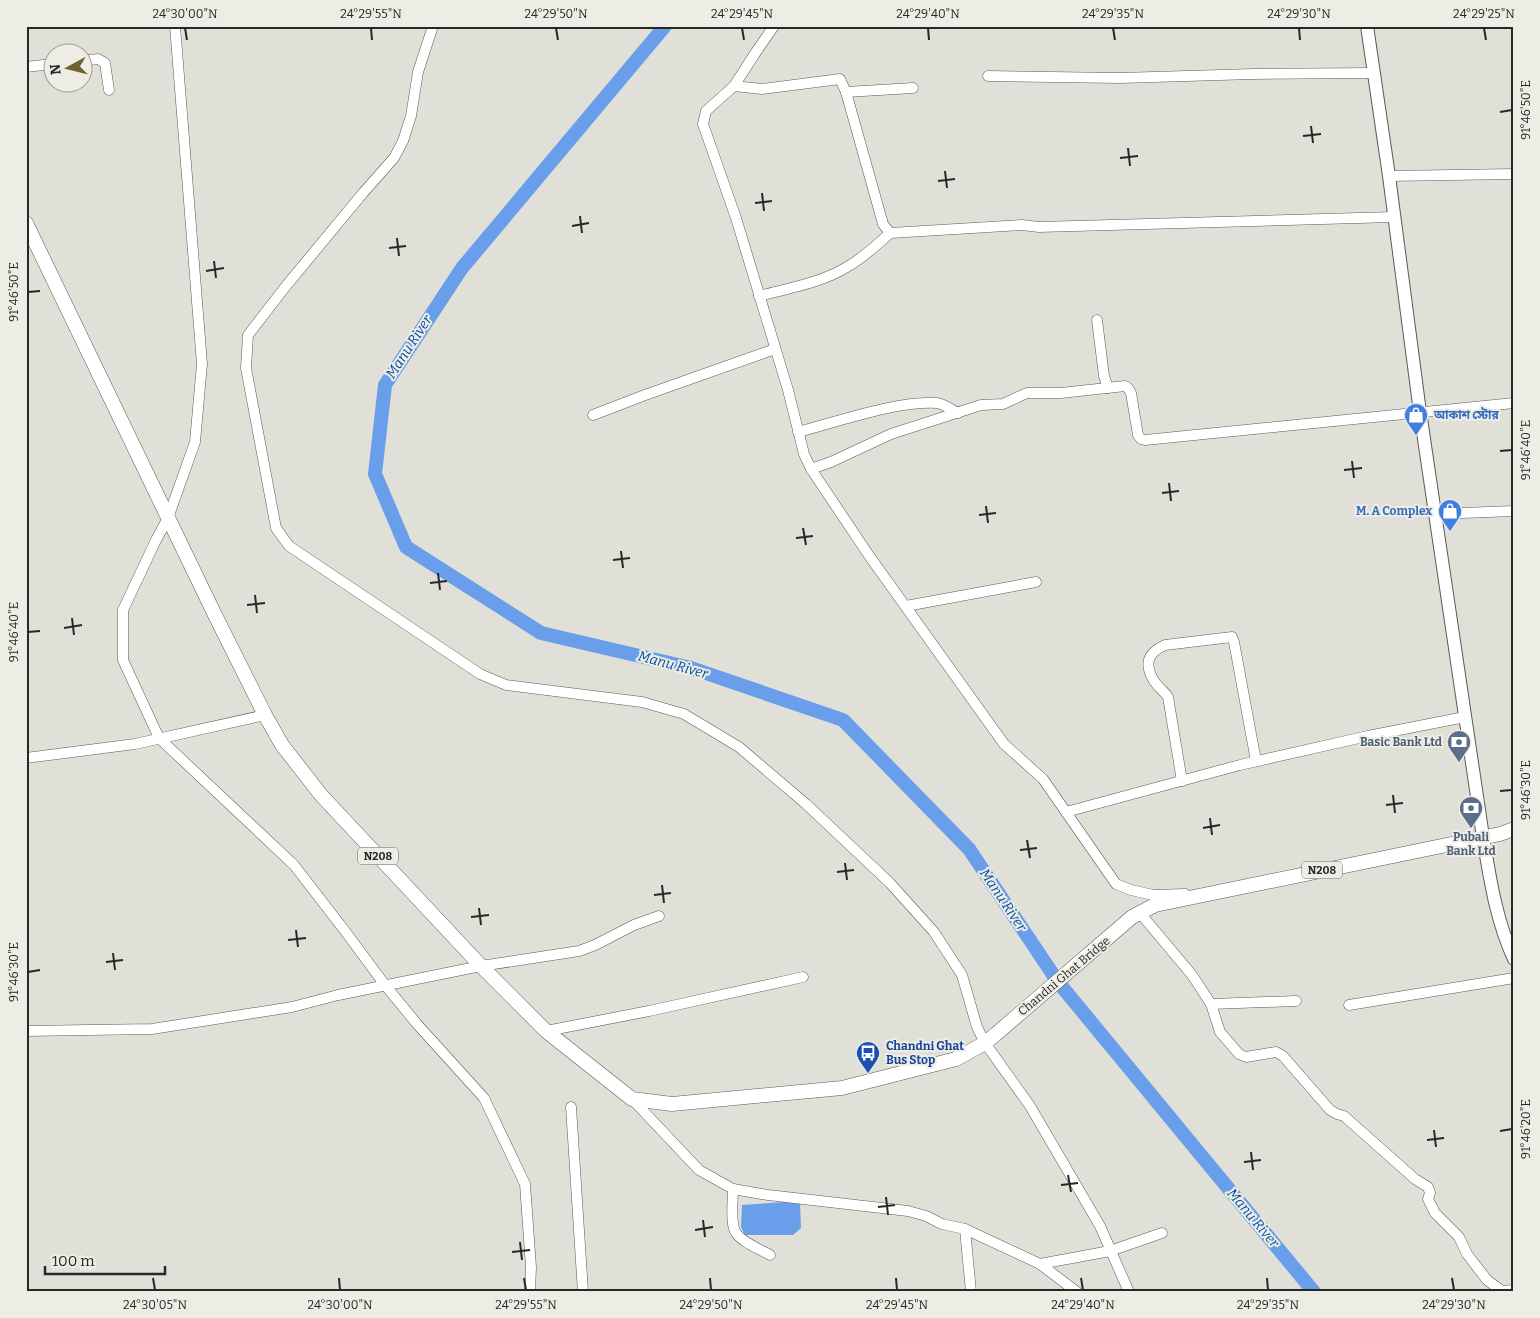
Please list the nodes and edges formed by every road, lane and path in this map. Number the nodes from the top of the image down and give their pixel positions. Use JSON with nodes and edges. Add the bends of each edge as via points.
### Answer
{"nodes":[{"id":1,"x":175,"y":26,"type":"edge"},
{"id":2,"x":433,"y":26,"type":"edge"},
{"id":3,"x":774,"y":26,"type":"edge"},
{"id":4,"x":1367,"y":26,"type":"edge"},
{"id":5,"x":92,"y":60,"type":"edge"},
{"id":6,"x":42,"y":65,"type":"edge"},
{"id":7,"x":26,"y":67,"type":"edge"},
{"id":8,"x":1374,"y":73,"type":"junction"},
{"id":9,"x":988,"y":76,"type":"dead end"},
{"id":10,"x":734,"y":86,"type":"junction"},
{"id":11,"x":913,"y":88,"type":"dead end"},
{"id":12,"x":109,"y":90,"type":"dead end"},
{"id":13,"x":846,"y":92,"type":"junction"},
{"id":14,"x":1514,"y":174,"type":"edge"},
{"id":15,"x":1389,"y":176,"type":"junction"},
{"id":16,"x":1394,"y":217,"type":"junction"},
{"id":17,"x":26,"y":223,"type":"edge"},
{"id":18,"x":890,"y":233,"type":"junction"},
{"id":19,"x":759,"y":296,"type":"junction"},
{"id":20,"x":1097,"y":320,"type":"dead end"},
{"id":21,"x":775,"y":349,"type":"junction"},
{"id":22,"x":1108,"y":388,"type":"junction"},
{"id":23,"x":1514,"y":403,"type":"edge"},
{"id":24,"x":1420,"y":412,"type":"junction"},
{"id":25,"x":958,"y":413,"type":"junction"},
{"id":26,"x":593,"y":415,"type":"dead end"},
{"id":27,"x":798,"y":432,"type":"junction"},
{"id":28,"x":811,"y":469,"type":"junction"},
{"id":29,"x":1514,"y":511,"type":"edge"},
{"id":30,"x":1436,"y":514,"type":"junction"},
{"id":31,"x":168,"y":518,"type":"junction"},
{"id":32,"x":1036,"y":582,"type":"dead end"},
{"id":33,"x":906,"y":606,"type":"junction"},
{"id":34,"x":265,"y":715,"type":"junction"},
{"id":35,"x":1465,"y":717,"type":"junction"},
{"id":36,"x":160,"y":738,"type":"junction"},
{"id":37,"x":26,"y":758,"type":"edge"},
{"id":38,"x":1256,"y":761,"type":"junction"},
{"id":39,"x":1182,"y":781,"type":"junction"},
{"id":40,"x":1066,"y":812,"type":"junction"},
{"id":41,"x":1514,"y":829,"type":"edge"},
{"id":42,"x":1483,"y":837,"type":"junction"},
{"id":43,"x":1214,"y":892,"type":"junction"},
{"id":44,"x":1136,"y":915,"type":"junction"},
{"id":45,"x":659,"y":916,"type":"dead end"},
{"id":46,"x":1514,"y":959,"type":"edge"},
{"id":47,"x":481,"y":966,"type":"junction"},
{"id":48,"x":803,"y":977,"type":"dead end"},
{"id":49,"x":1514,"y":978,"type":"edge"},
{"id":50,"x":384,"y":985,"type":"junction"},
{"id":51,"x":1296,"y":1001,"type":"dead end"},
{"id":52,"x":1211,"y":1004,"type":"junction"},
{"id":53,"x":1349,"y":1005,"type":"dead end"},
{"id":54,"x":26,"y":1031,"type":"edge"},
{"id":55,"x":546,"y":1031,"type":"junction"},
{"id":56,"x":990,"y":1038,"type":"junction"},
{"id":57,"x":632,"y":1099,"type":"junction"},
{"id":58,"x":571,"y":1107,"type":"dead end"},
{"id":59,"x":733,"y":1189,"type":"junction"},
{"id":60,"x":965,"y":1229,"type":"junction"},
{"id":61,"x":1162,"y":1233,"type":"dead end"},
{"id":62,"x":1110,"y":1251,"type":"junction"},
{"id":63,"x":770,"y":1255,"type":"dead end"},
{"id":64,"x":1040,"y":1264,"type":"junction"},
{"id":65,"x":1514,"y":1290,"type":"edge"},
{"id":66,"x":530,"y":1292,"type":"edge"},
{"id":67,"x":583,"y":1292,"type":"edge"},
{"id":68,"x":971,"y":1292,"type":"edge"},
{"id":69,"x":1077,"y":1292,"type":"edge"},
{"id":70,"x":1128,"y":1292,"type":"edge"}],
"edges":[{"from":1,"to":31,"type":"street","via":[[202,364],[195,442]]},
{"from":2,"to":56,"type":"street","via":[[418,72],[411,116],[394,158],[248,335],[246,368],[276,528],[289,546],[480,674],[506,686],[642,702],[684,714],[739,747],[890,883],[934,932],[962,975],[977,1027]]},
{"from":3,"to":10,"type":"street"},
{"from":4,"to":8,"type":"main road"},
{"from":5,"to":12,"type":"street","via":[[106,63]]},
{"from":6,"to":7,"type":"street"},
{"from":8,"to":9,"type":"street","via":[[1120,78]]},
{"from":8,"to":15,"type":"main road"},
{"from":10,"to":13,"type":"street","via":[[762,90],[840,79]]},
{"from":10,"to":19,"type":"street","via":[[706,111],[703,124]]},
{"from":11,"to":13,"type":"street"},
{"from":13,"to":18,"type":"street","via":[[883,224]]},
{"from":14,"to":15,"type":"street"},
{"from":15,"to":16,"type":"main road"},
{"from":16,"to":18,"type":"street","via":[[1022,225]]},
{"from":16,"to":24,"type":"main road"},
{"from":17,"to":31,"type":"highway","number":"N208"},
{"from":18,"to":19,"type":"street","via":[[848,267],[822,279]]},
{"from":19,"to":21,"type":"street"},
{"from":20,"to":22,"type":"street"},
{"from":21,"to":26,"type":"street"},
{"from":21,"to":27,"type":"street"},
{"from":22,"to":24,"type":"street","via":[[1128,388],[1138,435],[1145,440]]},
{"from":22,"to":25,"type":"street","via":[[1027,393],[1003,404]]},
{"from":23,"to":24,"type":"street"},
{"from":24,"to":30,"type":"main road"},
{"from":25,"to":27,"type":"street","via":[[939,403],[910,405]]},
{"from":25,"to":28,"type":"street","via":[[890,434]]},
{"from":27,"to":28,"type":"street"},
{"from":28,"to":33,"type":"street"},
{"from":29,"to":30,"type":"street"},
{"from":30,"to":35,"type":"main road"},
{"from":31,"to":34,"type":"highway","number":"N208"},
{"from":31,"to":36,"type":"street","via":[[123,610],[123,660]]},
{"from":32,"to":33,"type":"street"},
{"from":33,"to":40,"type":"street","via":[[1004,744],[1043,779]]},
{"from":34,"to":36,"type":"street"},
{"from":34,"to":47,"type":"highway","number":"N208","via":[[282,745],[322,795]]},
{"from":35,"to":38,"type":"street"},
{"from":35,"to":42,"type":"main road"},
{"from":36,"to":37,"type":"street"},
{"from":36,"to":50,"type":"street","via":[[294,865]]},
{"from":38,"to":39,"type":"street"},
{"from":38,"to":39,"type":"street","via":[[1232,637],[1165,645],[1156,649],[1148,662],[1156,684],[1168,696]]},
{"from":39,"to":40,"type":"street"},
{"from":40,"to":43,"type":"street","via":[[1116,884],[1153,895]]},
{"from":41,"to":42,"type":"highway","number":"N208"},
{"from":42,"to":43,"type":"highway","number":"N208"},
{"from":42,"to":46,"type":"main road","via":[[1494,901]]},
{"from":43,"to":44,"type":"highway","number":"N208","via":[[1155,905]]},
{"from":44,"to":52,"type":"street","via":[[1192,975]]},
{"from":44,"to":56,"type":"highway","name":"Chandni Ghat Bridge","number":"N208"},
{"from":45,"to":47,"type":"street","via":[[585,949]]},
{"from":47,"to":50,"type":"street"},
{"from":47,"to":55,"type":"highway","number":"N208"},
{"from":48,"to":55,"type":"street"},
{"from":49,"to":53,"type":"street"},
{"from":50,"to":54,"type":"street","via":[[292,1007],[152,1029]]},
{"from":50,"to":66,"type":"street","via":[[484,1098],[525,1184]]},
{"from":51,"to":52,"type":"street"},
{"from":52,"to":65,"type":"street","via":[[1220,1032],[1239,1054],[1246,1057],[1276,1052],[1283,1056],[1330,1110],[1344,1116],[1428,1187],[1428,1199],[1435,1213],[1460,1237],[1467,1254],[1486,1280],[1502,1291]]},
{"from":55,"to":57,"type":"highway","number":"N208"},
{"from":56,"to":57,"type":"highway","number":"N208","via":[[956,1058],[842,1088],[672,1104]]},
{"from":56,"to":62,"type":"street","via":[[1100,1226]]},
{"from":57,"to":59,"type":"street","via":[[699,1170]]},
{"from":58,"to":67,"type":"street"},
{"from":59,"to":60,"type":"street","via":[[908,1211]]},
{"from":59,"to":63,"type":"street","via":[[736,1234]]},
{"from":60,"to":64,"type":"street"},
{"from":60,"to":68,"type":"street"},
{"from":61,"to":62,"type":"street"},
{"from":62,"to":64,"type":"street"},
{"from":62,"to":70,"type":"street"},
{"from":64,"to":69,"type":"street"}]}
